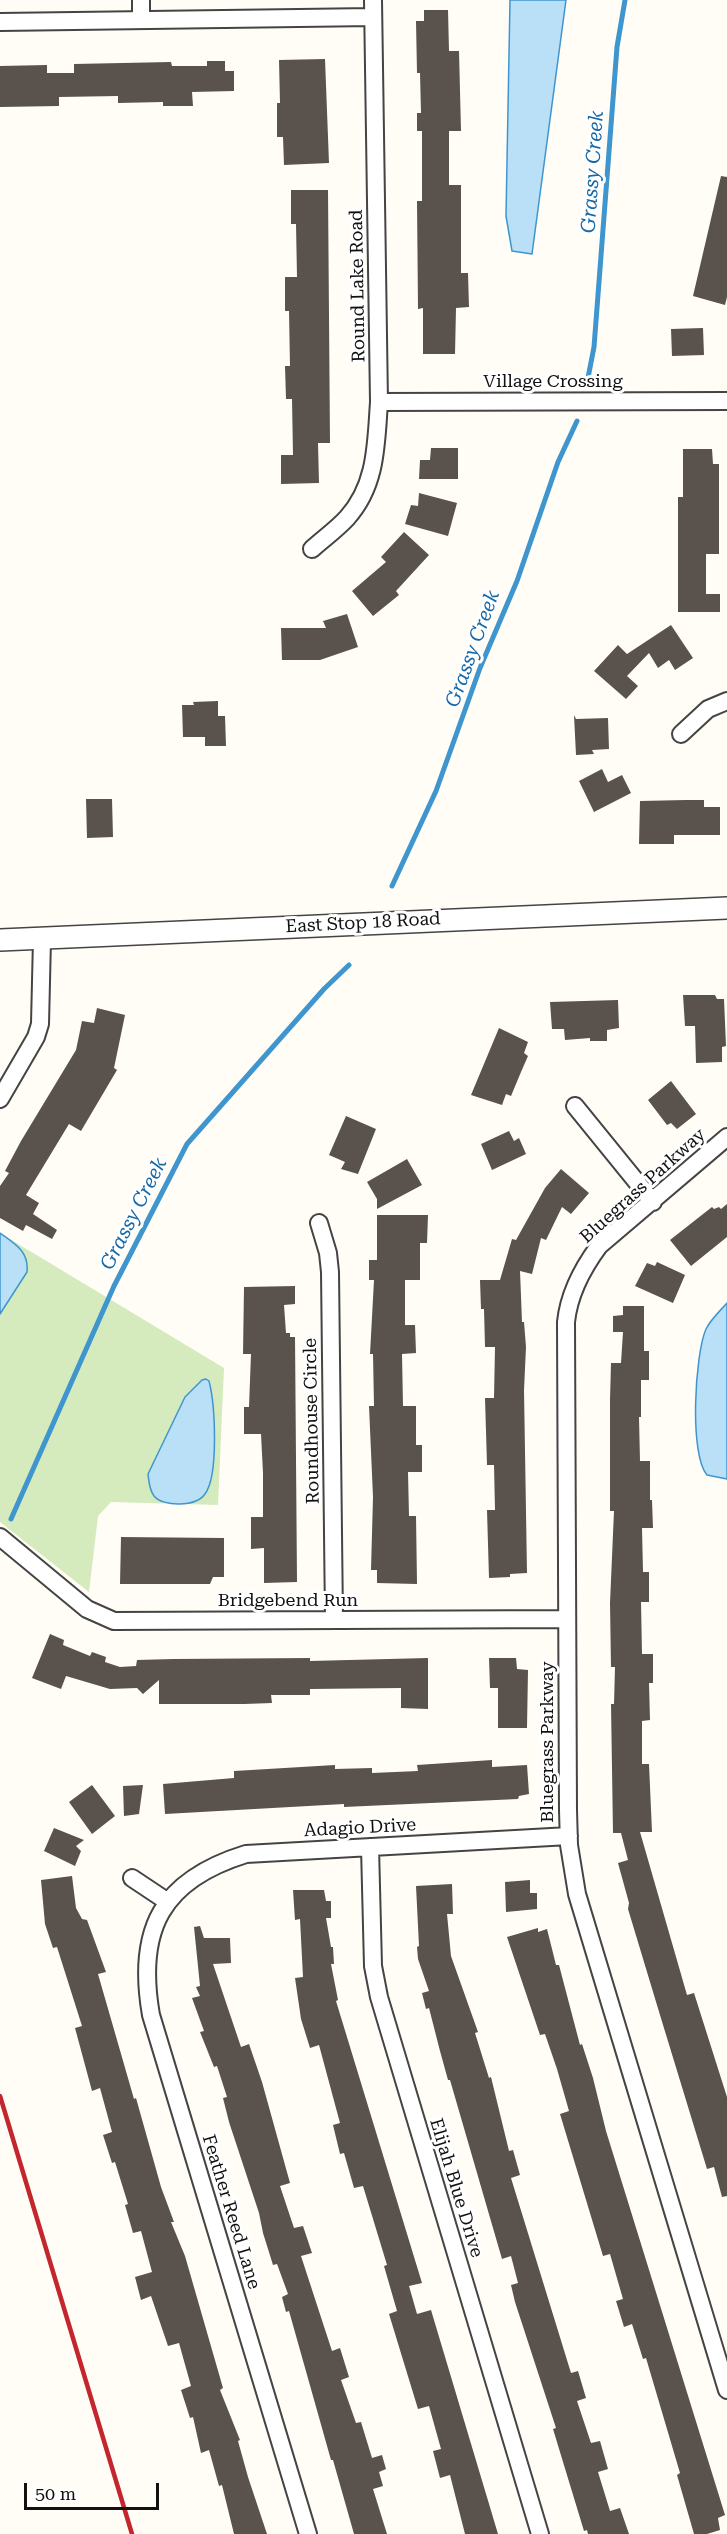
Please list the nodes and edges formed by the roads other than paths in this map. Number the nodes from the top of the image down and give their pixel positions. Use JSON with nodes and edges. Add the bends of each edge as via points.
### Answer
{"nodes":[{"id":1,"x":141,"y":0,"type":"edge"},
{"id":2,"x":373,"y":8,"type":"edge"},
{"id":3,"x":141,"y":19,"type":"junction"},
{"id":4,"x":0,"y":22,"type":"edge"},
{"id":5,"x":727,"y":401,"type":"edge"},
{"id":6,"x":379,"y":402,"type":"junction"},
{"id":7,"x":312,"y":549,"type":"dead end"},
{"id":8,"x":727,"y":701,"type":"edge"},
{"id":9,"x":681,"y":734,"type":"dead end"},
{"id":10,"x":727,"y":908,"type":"edge"},
{"id":11,"x":42,"y":939,"type":"junction"},
{"id":12,"x":0,"y":940,"type":"edge"},
{"id":13,"x":0,"y":1099,"type":"edge"},
{"id":14,"x":575,"y":1106,"type":"dead end"},
{"id":15,"x":727,"y":1137,"type":"edge"},
{"id":16,"x":653,"y":1203,"type":"junction"},
{"id":17,"x":319,"y":1223,"type":"dead end"},
{"id":18,"x":0,"y":1537,"type":"edge"},
{"id":19,"x":567,"y":1619,"type":"junction"},
{"id":20,"x":334,"y":1620,"type":"junction"},
{"id":21,"x":568,"y":1836,"type":"junction"},
{"id":22,"x":370,"y":1847,"type":"junction"},
{"id":23,"x":132,"y":1878,"type":"dead end"},
{"id":24,"x":168,"y":1902,"type":"junction"},
{"id":25,"x":727,"y":2390,"type":"edge"},
{"id":26,"x":308,"y":2534,"type":"edge"},
{"id":27,"x":540,"y":2534,"type":"edge"}],
"edges":[{"from":1,"to":3,"type":"street"},
{"from":2,"to":3,"type":"street"},
{"from":2,"to":6,"type":"street","name":"Round Lake Road"},
{"from":3,"to":4,"type":"street"},
{"from":5,"to":6,"type":"street","name":"Village Crossing"},
{"from":6,"to":7,"type":"street","name":"Round Lake Road","via":[[375,460],[366,489],[347,517]]},
{"from":8,"to":9,"type":"street","via":[[708,709]]},
{"from":10,"to":11,"type":"street","name":"East Stop 18 Road"},
{"from":11,"to":12,"type":"street","name":"East Stop 18 Road"},
{"from":11,"to":13,"type":"street","via":[[40,1024]]},
{"from":14,"to":16,"type":"street"},
{"from":15,"to":16,"type":"street","name":"Bluegrass Parkway"},
{"from":16,"to":19,"type":"street","name":"Bluegrass Parkway","via":[[599,1246],[580,1276],[568,1309]]},
{"from":17,"to":20,"type":"street","name":"Roundhouse Circle","via":[[330,1272]]},
{"from":18,"to":20,"type":"street","name":"Bridgebend Run","via":[[87,1609],[114,1621]]},
{"from":19,"to":20,"type":"street","name":"Bridgebend Run"},
{"from":19,"to":21,"type":"street","name":"Bluegrass Parkway"},
{"from":21,"to":22,"type":"street","name":"Adagio Drive"},
{"from":21,"to":25,"type":"street","name":"Bluegrass Parkway","via":[[577,1894]]},
{"from":22,"to":24,"type":"street","name":"Adagio Drive","via":[[246,1854],[216,1863],[189,1879]]},
{"from":22,"to":27,"type":"street","name":"Elijah Blue Drive","via":[[373,1966],[379,1997]]},
{"from":23,"to":24,"type":"street"},
{"from":24,"to":26,"type":"street","name":"Feather Reed Lane","via":[[154,1930],[146,1961],[152,2015]]}]}
